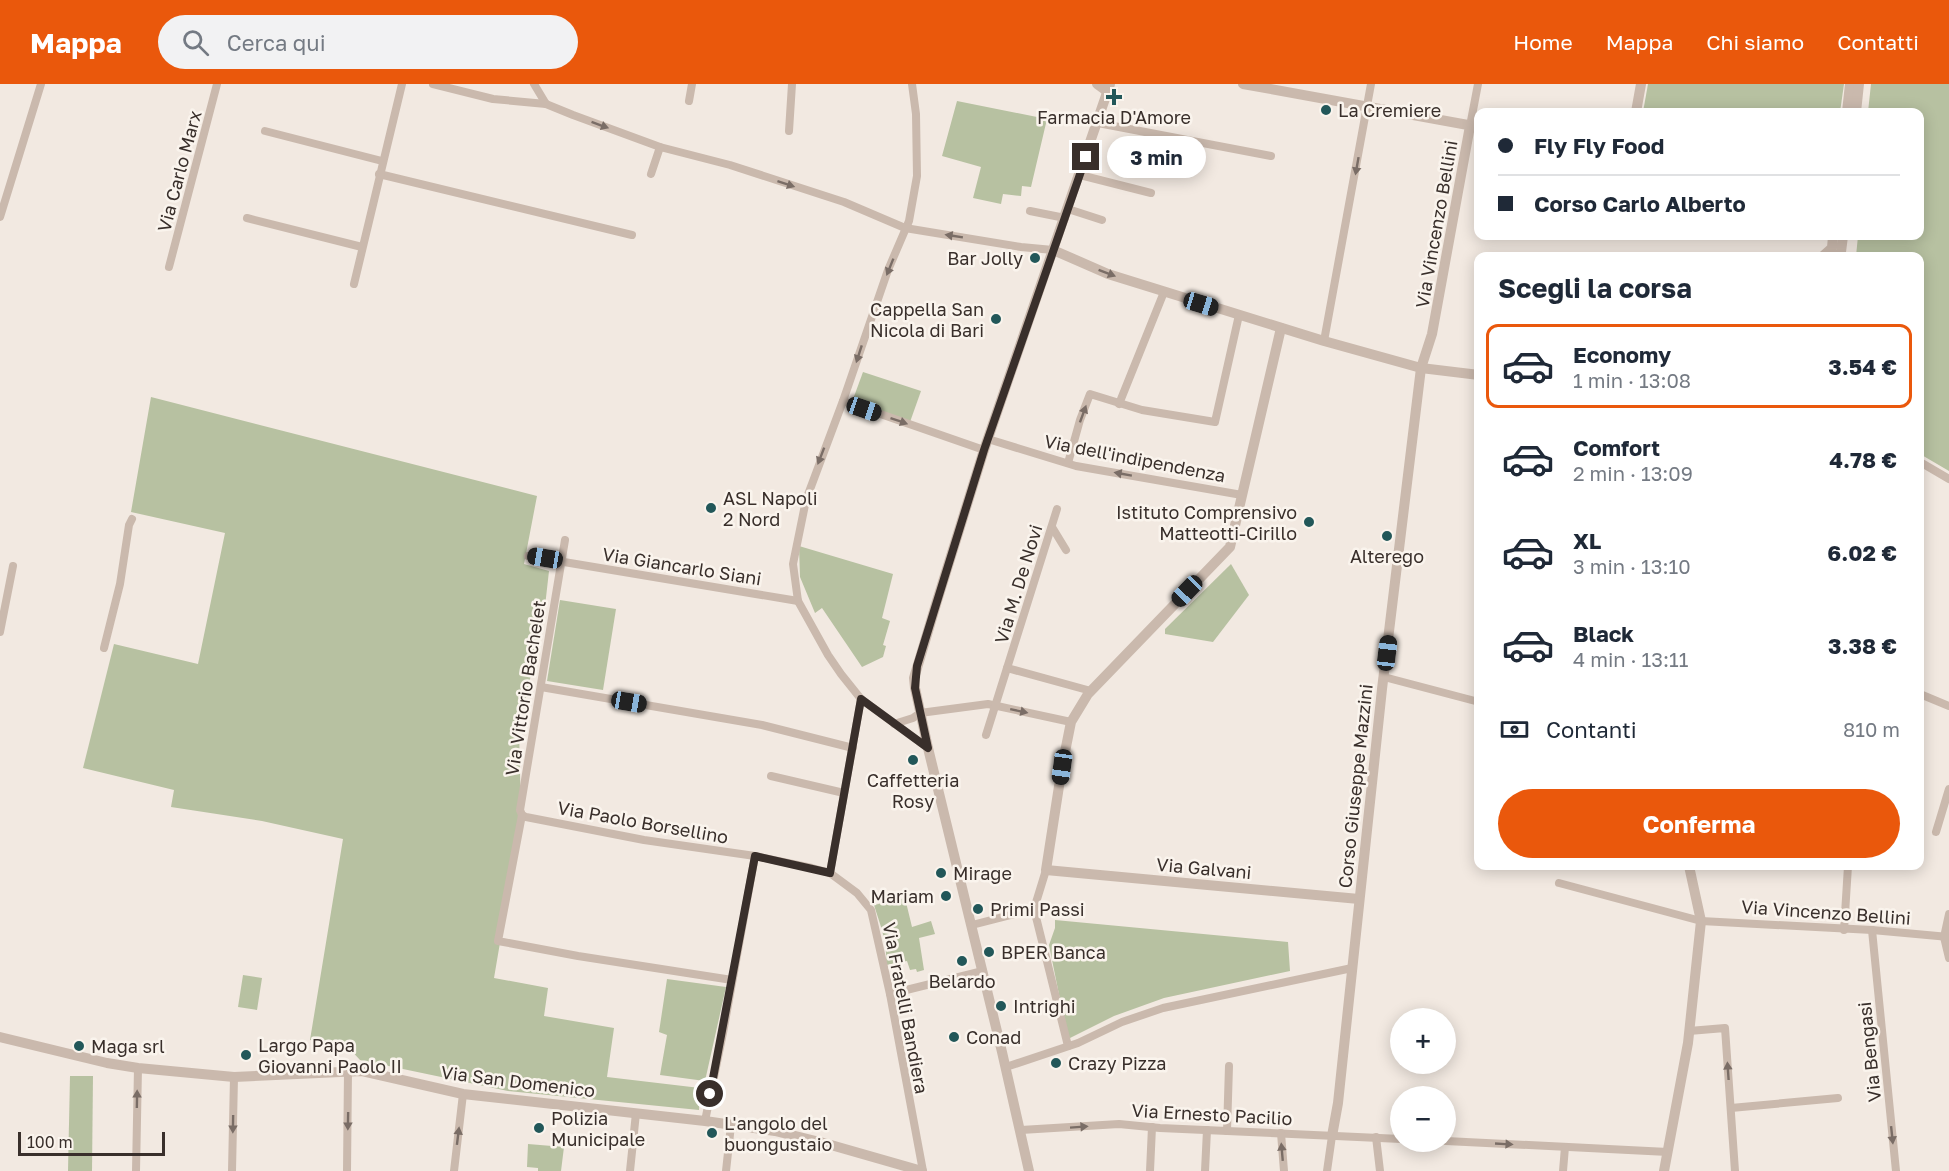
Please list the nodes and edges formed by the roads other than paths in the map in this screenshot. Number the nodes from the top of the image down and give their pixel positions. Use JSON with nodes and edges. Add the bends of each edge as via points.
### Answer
{"nodes":[{"id":1,"x":41,"y":84,"type":"edge"},
{"id":2,"x":218,"y":84,"type":"edge"},
{"id":3,"x":402,"y":84,"type":"edge"},
{"id":4,"x":433,"y":84,"type":"edge"},
{"id":5,"x":534,"y":84,"type":"edge"},
{"id":6,"x":692,"y":84,"type":"edge"},
{"id":7,"x":792,"y":84,"type":"edge"},
{"id":8,"x":912,"y":84,"type":"edge"},
{"id":9,"x":1096,"y":84,"type":"edge"},
{"id":10,"x":1243,"y":84,"type":"edge"},
{"id":11,"x":1371,"y":84,"type":"edge"},
{"id":12,"x":1478,"y":84,"type":"edge"},
{"id":13,"x":1641,"y":84,"type":"edge"},
{"id":14,"x":1850,"y":84,"type":"edge"},
{"id":15,"x":1859,"y":84,"type":"edge"},
{"id":16,"x":1109,"y":88,"type":"edge"},
{"id":17,"x":689,"y":101,"type":"dead end"},
{"id":18,"x":546,"y":104,"type":"junction"},
{"id":19,"x":1367,"y":108,"type":"junction"},
{"id":20,"x":1476,"y":108,"type":"edge"},
{"id":21,"x":1637,"y":108,"type":"edge"},
{"id":22,"x":1847,"y":108,"type":"edge"},
{"id":23,"x":1856,"y":108,"type":"edge"},
{"id":24,"x":1098,"y":123,"type":"junction"},
{"id":25,"x":1474,"y":127,"type":"edge"},
{"id":26,"x":265,"y":131,"type":"dead end"},
{"id":27,"x":789,"y":131,"type":"dead end"},
{"id":28,"x":1474,"y":132,"type":"edge"},
{"id":29,"x":660,"y":147,"type":"junction"},
{"id":30,"x":1271,"y":156,"type":"dead end"},
{"id":31,"x":382,"y":161,"type":"junction"},
{"id":32,"x":379,"y":174,"type":"junction"},
{"id":33,"x":651,"y":174,"type":"dead end"},
{"id":34,"x":1080,"y":175,"type":"junction"},
{"id":35,"x":1151,"y":193,"type":"dead end"},
{"id":36,"x":1030,"y":211,"type":"dead end"},
{"id":37,"x":1066,"y":214,"type":"junction"},
{"id":38,"x":0,"y":217,"type":"edge"},
{"id":39,"x":247,"y":218,"type":"dead end"},
{"id":40,"x":1102,"y":220,"type":"dead end"},
{"id":41,"x":906,"y":228,"type":"junction"},
{"id":42,"x":632,"y":235,"type":"dead end"},
{"id":43,"x":362,"y":248,"type":"junction"},
{"id":44,"x":1053,"y":250,"type":"junction"},
{"id":45,"x":169,"y":267,"type":"dead end"},
{"id":46,"x":354,"y":284,"type":"dead end"},
{"id":47,"x":1164,"y":292,"type":"junction"},
{"id":48,"x":1239,"y":315,"type":"junction"},
{"id":49,"x":1281,"y":328,"type":"junction"},
{"id":50,"x":1324,"y":341,"type":"junction"},
{"id":51,"x":1421,"y":368,"type":"junction"},
{"id":52,"x":1474,"y":374,"type":"edge"},
{"id":53,"x":843,"y":401,"type":"junction"},
{"id":54,"x":1119,"y":404,"type":"junction"},
{"id":55,"x":986,"y":445,"type":"junction"},
{"id":56,"x":1068,"y":463,"type":"junction"},
{"id":57,"x":1924,"y":464,"type":"edge"},
{"id":58,"x":1949,"y":479,"type":"edge"},
{"id":59,"x":1242,"y":495,"type":"junction"},
{"id":60,"x":1057,"y":509,"type":"dead end"},
{"id":61,"x":132,"y":519,"type":"dead end"},
{"id":62,"x":1052,"y":527,"type":"junction"},
{"id":63,"x":565,"y":540,"type":"dead end"},
{"id":64,"x":1066,"y":550,"type":"dead end"},
{"id":65,"x":528,"y":556,"type":"dead end"},
{"id":66,"x":562,"y":561,"type":"junction"},
{"id":67,"x":13,"y":566,"type":"dead end"},
{"id":68,"x":798,"y":601,"type":"junction"},
{"id":69,"x":0,"y":632,"type":"edge"},
{"id":70,"x":104,"y":648,"type":"dead end"},
{"id":71,"x":1007,"y":668,"type":"junction"},
{"id":72,"x":1384,"y":677,"type":"junction"},
{"id":73,"x":541,"y":687,"type":"junction"},
{"id":74,"x":1091,"y":691,"type":"junction"},
{"id":75,"x":1924,"y":696,"type":"edge"},
{"id":76,"x":861,"y":699,"type":"junction"},
{"id":77,"x":1474,"y":701,"type":"edge"},
{"id":78,"x":995,"y":706,"type":"junction"},
{"id":79,"x":1949,"y":706,"type":"edge"},
{"id":80,"x":920,"y":713,"type":"junction"},
{"id":81,"x":1071,"y":722,"type":"junction"},
{"id":82,"x":894,"y":724,"type":"junction"},
{"id":83,"x":986,"y":735,"type":"dead end"},
{"id":84,"x":852,"y":748,"type":"junction"},
{"id":85,"x":928,"y":749,"type":"junction"},
{"id":86,"x":771,"y":776,"type":"dead end"},
{"id":87,"x":1949,"y":789,"type":"edge"},
{"id":88,"x":844,"y":793,"type":"junction"},
{"id":89,"x":524,"y":816,"type":"junction"},
{"id":90,"x":1936,"y":832,"type":"dead end"},
{"id":91,"x":755,"y":856,"type":"junction"},
{"id":92,"x":1046,"y":870,"type":"junction"},
{"id":93,"x":1690,"y":870,"type":"edge"},
{"id":94,"x":1848,"y":870,"type":"edge"},
{"id":95,"x":830,"y":873,"type":"junction"},
{"id":96,"x":1559,"y":883,"type":"dead end"},
{"id":97,"x":1359,"y":899,"type":"junction"},
{"id":98,"x":1034,"y":909,"type":"junction"},
{"id":99,"x":1949,"y":914,"type":"edge"},
{"id":100,"x":1701,"y":921,"type":"junction"},
{"id":101,"x":972,"y":925,"type":"junction"},
{"id":102,"x":1844,"y":930,"type":"junction"},
{"id":103,"x":1872,"y":930,"type":"junction"},
{"id":104,"x":1947,"y":937,"type":"edge"},
{"id":105,"x":1949,"y":958,"type":"edge"},
{"id":106,"x":1352,"y":968,"type":"junction"},
{"id":107,"x":983,"y":971,"type":"junction"},
{"id":108,"x":732,"y":980,"type":"junction"},
{"id":109,"x":890,"y":994,"type":"junction"},
{"id":110,"x":1689,"y":1031,"type":"junction"},
{"id":111,"x":0,"y":1037,"type":"edge"},
{"id":112,"x":1068,"y":1046,"type":"junction"},
{"id":113,"x":1006,"y":1066,"type":"junction"},
{"id":114,"x":1229,"y":1066,"type":"dead end"},
{"id":115,"x":138,"y":1068,"type":"junction"},
{"id":116,"x":348,"y":1071,"type":"junction"},
{"id":117,"x":234,"y":1077,"type":"junction"},
{"id":118,"x":463,"y":1097,"type":"junction"},
{"id":119,"x":1838,"y":1098,"type":"dead end"},
{"id":120,"x":1731,"y":1108,"type":"junction"},
{"id":121,"x":636,"y":1113,"type":"junction"},
{"id":122,"x":705,"y":1121,"type":"junction"},
{"id":123,"x":730,"y":1125,"type":"junction"},
{"id":124,"x":1152,"y":1127,"type":"junction"},
{"id":125,"x":1207,"y":1130,"type":"junction"},
{"id":126,"x":1021,"y":1131,"type":"junction"},
{"id":127,"x":1227,"y":1131,"type":"junction"},
{"id":128,"x":1281,"y":1133,"type":"junction"},
{"id":129,"x":1332,"y":1136,"type":"junction"},
{"id":130,"x":1376,"y":1137,"type":"junction"},
{"id":131,"x":1390,"y":1138,"type":"edge"},
{"id":132,"x":1456,"y":1142,"type":"edge"},
{"id":133,"x":1565,"y":1147,"type":"junction"},
{"id":134,"x":1668,"y":1152,"type":"junction"},
{"id":135,"x":136,"y":1171,"type":"edge"},
{"id":136,"x":232,"y":1171,"type":"edge"},
{"id":137,"x":347,"y":1171,"type":"edge"},
{"id":138,"x":454,"y":1171,"type":"edge"},
{"id":139,"x":630,"y":1171,"type":"edge"},
{"id":140,"x":726,"y":1171,"type":"edge"},
{"id":141,"x":922,"y":1171,"type":"edge"},
{"id":142,"x":1029,"y":1171,"type":"edge"},
{"id":143,"x":1150,"y":1171,"type":"edge"},
{"id":144,"x":1205,"y":1171,"type":"edge"},
{"id":145,"x":1284,"y":1171,"type":"edge"},
{"id":146,"x":1327,"y":1171,"type":"edge"},
{"id":147,"x":1380,"y":1171,"type":"edge"},
{"id":148,"x":1563,"y":1171,"type":"edge"},
{"id":149,"x":1664,"y":1171,"type":"edge"},
{"id":150,"x":1735,"y":1171,"type":"edge"},
{"id":151,"x":1896,"y":1171,"type":"edge"}],
"edges":[{"from":1,"to":38,"type":"street"},
{"from":2,"to":45,"type":"street","name":"Via Carlo Marx"},
{"from":3,"to":31,"type":"street"},
{"from":4,"to":18,"type":"street","via":[[493,99]]},
{"from":5,"to":18,"type":"street"},
{"from":6,"to":17,"type":"street"},
{"from":7,"to":27,"type":"street"},
{"from":8,"to":41,"type":"street","via":[[917,176]]},
{"from":9,"to":16,"type":"street"},
{"from":10,"to":19,"type":"street"},
{"from":11,"to":19,"type":"street"},
{"from":12,"to":20,"type":"street","name":"Via Vincenzo Bellini"},
{"from":13,"to":21,"type":"street"},
{"from":14,"to":22,"type":"street"},
{"from":15,"to":23,"type":"street"},
{"from":16,"to":24,"type":"street"},
{"from":18,"to":29,"type":"street","one_way":true},
{"from":19,"to":25,"type":"street"},
{"from":19,"to":50,"type":"street","one_way":true},
{"from":24,"to":30,"type":"street"},
{"from":24,"to":34,"type":"street"},
{"from":26,"to":31,"type":"street"},
{"from":28,"to":51,"type":"street","name":"Via Vincenzo Bellini","via":[[1432,334]]},
{"from":29,"to":33,"type":"street"},
{"from":29,"to":41,"type":"street","one_way":true,"via":[[844,202]]},
{"from":31,"to":32,"type":"street"},
{"from":32,"to":42,"type":"street"},
{"from":32,"to":43,"type":"street"},
{"from":34,"to":35,"type":"street"},
{"from":34,"to":37,"type":"street"},
{"from":36,"to":37,"type":"street"},
{"from":37,"to":40,"type":"street"},
{"from":37,"to":44,"type":"street"},
{"from":39,"to":43,"type":"street"},
{"from":44,"to":41,"type":"street","one_way":true},
{"from":41,"to":53,"type":"street","one_way":true},
{"from":43,"to":46,"type":"street"},
{"from":44,"to":47,"type":"street","one_way":true},
{"from":44,"to":55,"type":"street"},
{"from":47,"to":48,"type":"street"},
{"from":47,"to":54,"type":"street"},
{"from":48,"to":49,"type":"street"},
{"from":48,"to":54,"type":"street","via":[[1215,422]]},
{"from":49,"to":50,"type":"street"},
{"from":49,"to":59,"type":"street"},
{"from":50,"to":51,"type":"street"},
{"from":51,"to":52,"type":"street"},
{"from":51,"to":72,"type":"street","name":"Corso Giuseppe Mazzini"},
{"from":53,"to":55,"type":"street","name":"Via dell'indipendenza","one_way":true},
{"from":53,"to":68,"type":"street","one_way":true,"via":[[800,525],[793,564]]},
{"from":56,"to":54,"type":"street","one_way":true,"via":[[1090,394]]},
{"from":55,"to":56,"type":"street","name":"Via dell'indipendenza"},
{"from":55,"to":80,"type":"street","via":[[917,666],[915,688]]},
{"from":59,"to":56,"type":"street","name":"Via dell'indipendenza","one_way":true},
{"from":57,"to":58,"type":"street"},
{"from":59,"to":74,"type":"street","via":[[1230,546]]},
{"from":60,"to":62,"type":"street","name":"Via M. De Novi"},
{"from":61,"to":70,"type":"street"},
{"from":62,"to":64,"type":"street"},
{"from":62,"to":71,"type":"street","name":"Via M. De Novi"},
{"from":63,"to":66,"type":"street","name":"Via Vittorio Bachelet"},
{"from":65,"to":66,"type":"street","name":"Via Giancarlo Siani"},
{"from":66,"to":68,"type":"street","name":"Via Giancarlo Siani"},
{"from":66,"to":73,"type":"street","name":"Via Vittorio Bachelet"},
{"from":67,"to":69,"type":"street"},
{"from":68,"to":76,"type":"street","via":[[828,655]]},
{"from":71,"to":74,"type":"street","name":"Via M. De Novi"},
{"from":71,"to":78,"type":"street","name":"Via M. De Novi"},
{"from":72,"to":77,"type":"street"},
{"from":72,"to":97,"type":"street","name":"Corso Giuseppe Mazzini"},
{"from":73,"to":84,"type":"street","via":[[762,725]]},
{"from":73,"to":89,"type":"street","name":"Via Vittorio Bachelet","via":[[520,810]]},
{"from":74,"to":81,"type":"street"},
{"from":75,"to":79,"type":"street"},
{"from":76,"to":82,"type":"street"},
{"from":76,"to":84,"type":"street"},
{"from":78,"to":80,"type":"street"},
{"from":78,"to":81,"type":"street","one_way":true},
{"from":78,"to":83,"type":"street","name":"Via M. De Novi"},
{"from":80,"to":82,"type":"street"},
{"from":80,"to":85,"type":"street"},
{"from":81,"to":92,"type":"street"},
{"from":82,"to":85,"type":"street"},
{"from":84,"to":88,"type":"street"},
{"from":85,"to":101,"type":"street"},
{"from":86,"to":88,"type":"street"},
{"from":87,"to":90,"type":"street"},
{"from":88,"to":95,"type":"street"},
{"from":89,"to":91,"type":"street","name":"Via Paolo Borsellino","via":[[644,840]]},
{"from":89,"to":108,"type":"street","name":"Via Vittorio Bachelet","via":[[498,941]]},
{"from":91,"to":95,"type":"street","name":"Via Fratelli Bandiera"},
{"from":91,"to":108,"type":"street"},
{"from":92,"to":97,"type":"street","name":"Via Galvani"},
{"from":92,"to":98,"type":"street"},
{"from":93,"to":100,"type":"street"},
{"from":94,"to":102,"type":"street"},
{"from":95,"to":109,"type":"street","name":"Via Fratelli Bandiera","via":[[857,893],[871,910]]},
{"from":96,"to":100,"type":"street","name":"Via Vincenzo Bellini"},
{"from":97,"to":106,"type":"street","name":"Corso Giuseppe Mazzini"},
{"from":98,"to":101,"type":"street"},
{"from":98,"to":112,"type":"street"},
{"from":99,"to":104,"type":"street"},
{"from":100,"to":102,"type":"street","name":"Via Vincenzo Bellini"},
{"from":100,"to":110,"type":"street"},
{"from":101,"to":107,"type":"street"},
{"from":102,"to":103,"type":"street","name":"Via Vincenzo Bellini"},
{"from":103,"to":104,"type":"street","name":"Via Vincenzo Bellini"},
{"from":103,"to":151,"type":"street","name":"Via Bengasi","one_way":true},
{"from":104,"to":105,"type":"street"},
{"from":106,"to":112,"type":"street","via":[[1163,1008]]},
{"from":106,"to":129,"type":"street","name":"Corso Giuseppe Mazzini"},
{"from":107,"to":109,"type":"street"},
{"from":107,"to":113,"type":"street"},
{"from":108,"to":122,"type":"street"},
{"from":109,"to":141,"type":"street","name":"Via Fratelli Bandiera"},
{"from":120,"to":110,"type":"street","one_way":true,"via":[[1725,1028]]},
{"from":110,"to":134,"type":"street"},
{"from":111,"to":115,"type":"street","name":"Via San Domenico"},
{"from":112,"to":113,"type":"street"},
{"from":113,"to":126,"type":"street"},
{"from":114,"to":127,"type":"street"},
{"from":115,"to":117,"type":"street","name":"Via San Domenico"},
{"from":135,"to":115,"type":"street","one_way":true},
{"from":116,"to":117,"type":"street","name":"Via San Domenico"},
{"from":116,"to":118,"type":"street","name":"Via San Domenico","via":[[380,1075]]},
{"from":116,"to":137,"type":"street","one_way":true},
{"from":117,"to":136,"type":"street","one_way":true},
{"from":118,"to":121,"type":"street","name":"Via San Domenico"},
{"from":138,"to":118,"type":"street","one_way":true},
{"from":119,"to":120,"type":"street"},
{"from":120,"to":150,"type":"street"},
{"from":121,"to":122,"type":"street","name":"Via San Domenico"},
{"from":121,"to":139,"type":"street"},
{"from":122,"to":123,"type":"street","name":"Via San Domenico"},
{"from":123,"to":140,"type":"street"},
{"from":123,"to":141,"type":"street","name":"Via San Domenico","via":[[775,1131]]},
{"from":124,"to":125,"type":"street","name":"Via Ernesto Pacilio"},
{"from":126,"to":124,"type":"street","name":"Via Ernesto Pacilio","one_way":true,"via":[[1119,1124]]},
{"from":124,"to":143,"type":"street"},
{"from":125,"to":127,"type":"street","name":"Via Ernesto Pacilio"},
{"from":125,"to":144,"type":"street"},
{"from":126,"to":142,"type":"street"},
{"from":127,"to":128,"type":"street","name":"Via Ernesto Pacilio"},
{"from":128,"to":129,"type":"street","name":"Via Ernesto Pacilio"},
{"from":145,"to":128,"type":"street","one_way":true},
{"from":129,"to":130,"type":"street","name":"Via Ernesto Pacilio"},
{"from":129,"to":146,"type":"street","name":"Corso Giuseppe Mazzini"},
{"from":130,"to":131,"type":"street","name":"Via Ernesto Pacilio"},
{"from":130,"to":147,"type":"street"},
{"from":132,"to":133,"type":"street","one_way":true},
{"from":133,"to":134,"type":"street"},
{"from":133,"to":148,"type":"street"},
{"from":134,"to":149,"type":"street"}]}
